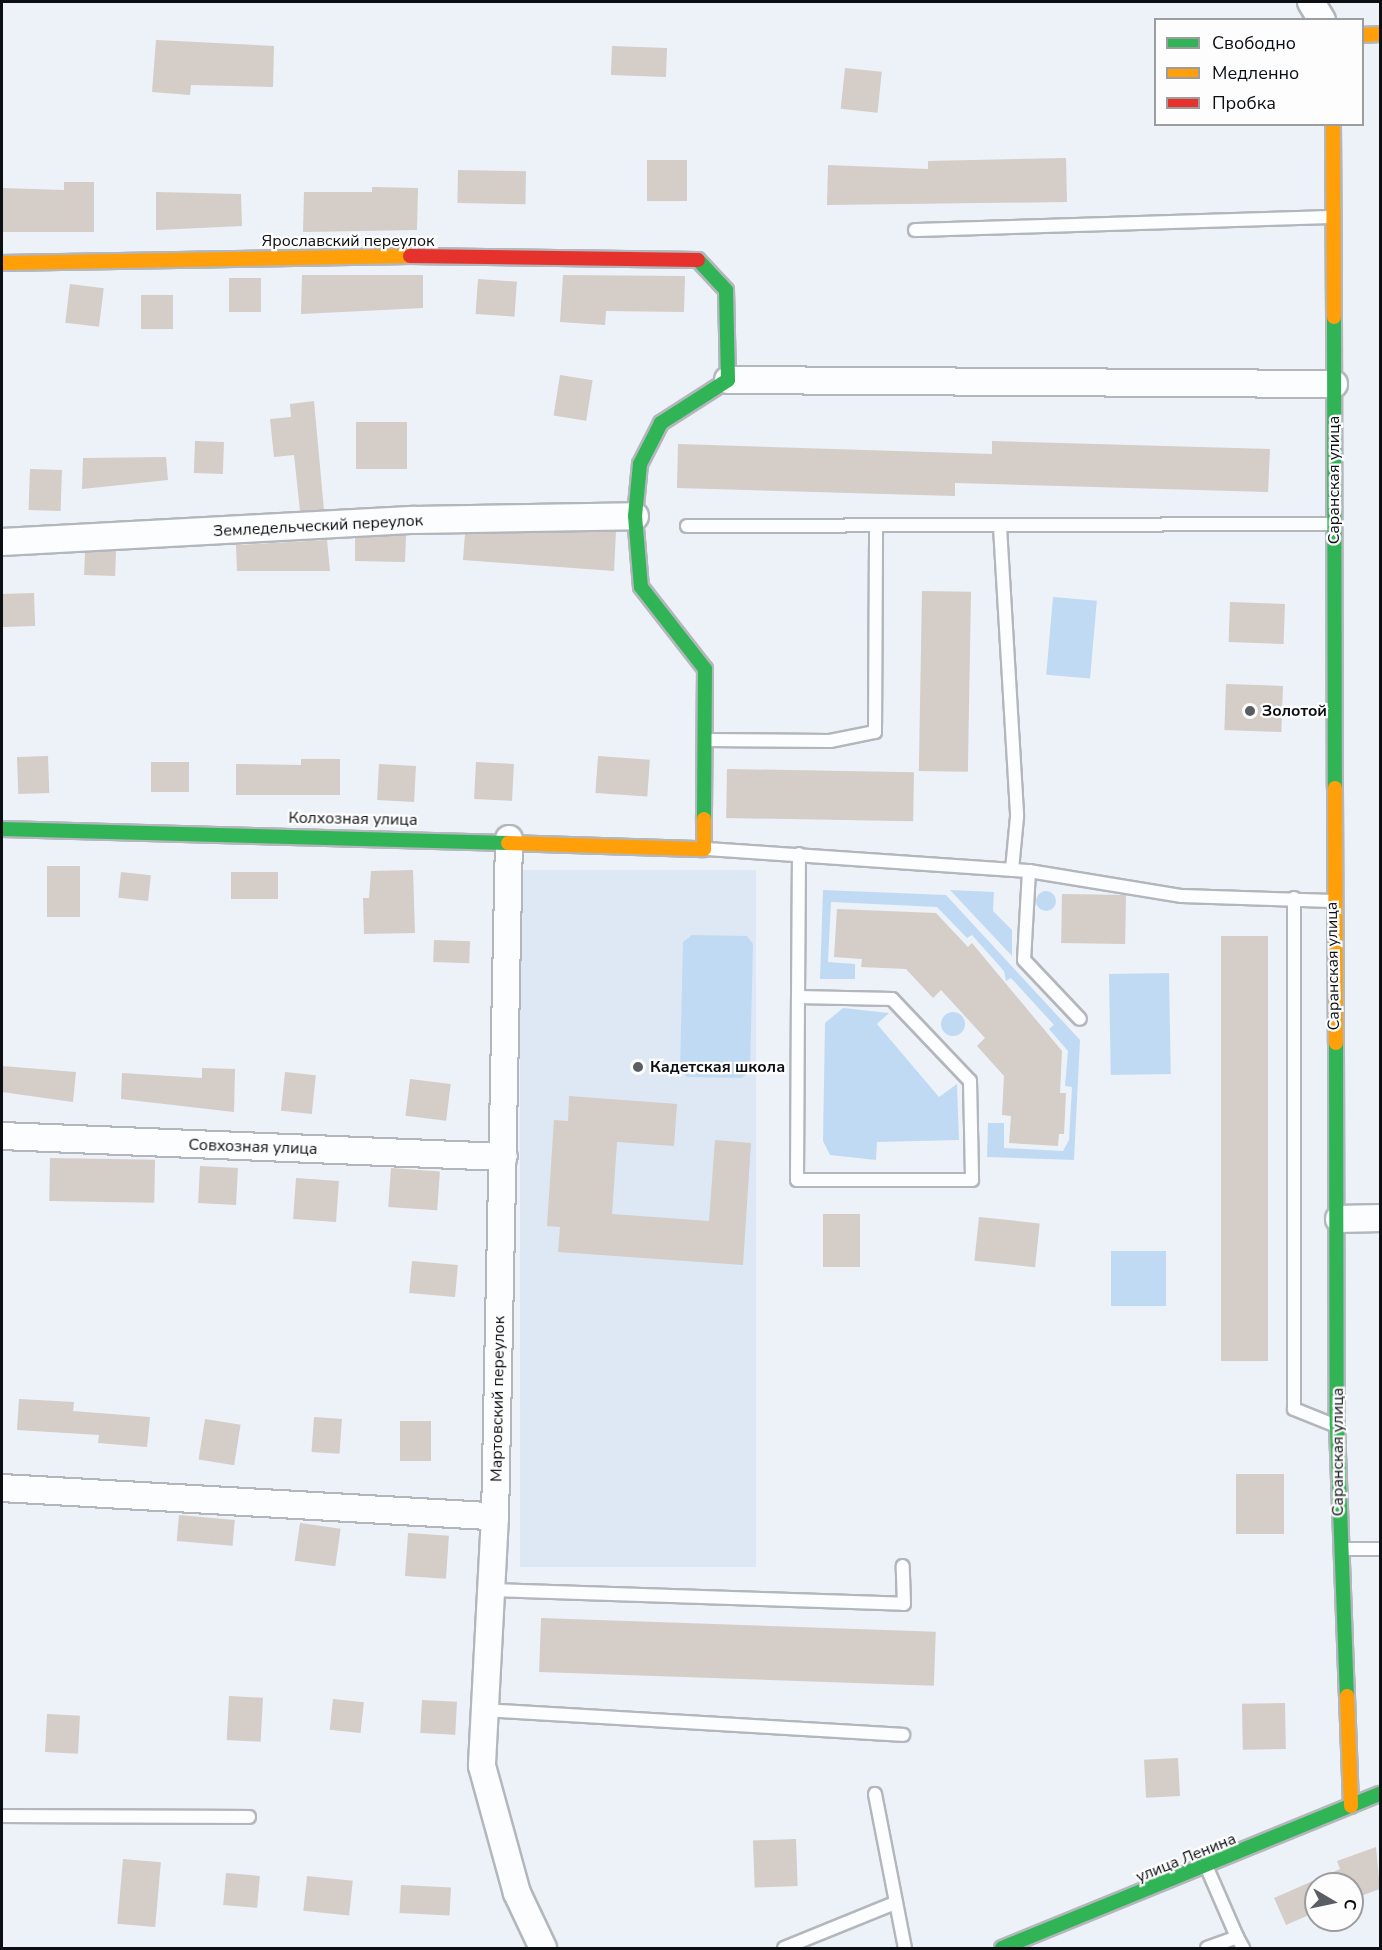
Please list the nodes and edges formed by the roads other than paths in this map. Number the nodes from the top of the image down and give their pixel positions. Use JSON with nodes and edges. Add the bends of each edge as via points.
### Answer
{"nodes":[{"id":1,"x":1311,"y":2,"type":"edge"},
{"id":2,"x":1321,"y":18,"type":"edge"},
{"id":3,"x":1380,"y":34,"type":"edge"},
{"id":4,"x":1364,"y":35,"type":"edge"},
{"id":5,"x":1333,"y":126,"type":"edge"},
{"id":6,"x":1333,"y":216,"type":"junction"},
{"id":7,"x":915,"y":230,"type":"dead end"},
{"id":8,"x":2,"y":263,"type":"edge"},
{"id":9,"x":728,"y":380,"type":"junction"},
{"id":10,"x":1334,"y":384,"type":"junction"},
{"id":11,"x":635,"y":516,"type":"junction"},
{"id":12,"x":1334,"y":524,"type":"junction"},
{"id":13,"x":687,"y":526,"type":"dead end"},
{"id":14,"x":1000,"y":527,"type":"junction"},
{"id":15,"x":876,"y":530,"type":"junction"},
{"id":16,"x":2,"y":542,"type":"edge"},
{"id":17,"x":708,"y":740,"type":"junction"},
{"id":18,"x":2,"y":829,"type":"edge"},
{"id":19,"x":509,"y":839,"type":"junction"},
{"id":20,"x":704,"y":849,"type":"junction"},
{"id":21,"x":799,"y":854,"type":"junction"},
{"id":22,"x":1012,"y":870,"type":"junction"},
{"id":23,"x":1029,"y":871,"type":"junction"},
{"id":24,"x":1294,"y":898,"type":"junction"},
{"id":25,"x":1332,"y":901,"type":"junction"},
{"id":26,"x":798,"y":997,"type":"junction"},
{"id":27,"x":1080,"y":1019,"type":"dead end"},
{"id":28,"x":2,"y":1136,"type":"edge"},
{"id":29,"x":504,"y":1157,"type":"junction"},
{"id":30,"x":1380,"y":1218,"type":"edge"},
{"id":31,"x":1339,"y":1219,"type":"junction"},
{"id":32,"x":1337,"y":1426,"type":"junction"},
{"id":33,"x":2,"y":1488,"type":"edge"},
{"id":34,"x":495,"y":1516,"type":"junction"},
{"id":35,"x":1338,"y":1549,"type":"junction"},
{"id":36,"x":1380,"y":1549,"type":"edge"},
{"id":37,"x":903,"y":1566,"type":"dead end"},
{"id":38,"x":492,"y":1590,"type":"junction"},
{"id":39,"x":485,"y":1710,"type":"junction"},
{"id":40,"x":903,"y":1735,"type":"dead end"},
{"id":41,"x":875,"y":1794,"type":"dead end"},
{"id":42,"x":1380,"y":1794,"type":"edge"},
{"id":43,"x":1351,"y":1806,"type":"junction"},
{"id":44,"x":2,"y":1816,"type":"edge"},
{"id":45,"x":249,"y":1817,"type":"dead end"},
{"id":46,"x":1207,"y":1868,"type":"junction"},
{"id":47,"x":895,"y":1903,"type":"junction"},
{"id":48,"x":1240,"y":1943,"type":"edge"},
{"id":49,"x":543,"y":1948,"type":"edge"},
{"id":50,"x":784,"y":1948,"type":"edge"},
{"id":51,"x":905,"y":1948,"type":"edge"},
{"id":52,"x":1002,"y":1948,"type":"edge"},
{"id":53,"x":1207,"y":1948,"type":"edge"}],
"edges":[{"from":1,"to":2,"type":"street"},
{"from":3,"to":4,"type":"street"},
{"from":5,"to":6,"type":"street","name":"Саранская улица"},
{"from":6,"to":7,"type":"lane"},
{"from":6,"to":10,"type":"street","name":"Саранская улица"},
{"from":8,"to":9,"type":"street","name":"Ярославский переулок","via":[[327,256],[695,257],[726,290]]},
{"from":9,"to":10,"type":"street"},
{"from":9,"to":11,"type":"street","via":[[696,396],[661,423],[640,464]]},
{"from":10,"to":12,"type":"street","name":"Саранская улица"},
{"from":11,"to":16,"type":"street","name":"Земледельческий переулок","via":[[414,520]]},
{"from":11,"to":17,"type":"street","via":[[641,587],[705,669]]},
{"from":12,"to":14,"type":"lane"},
{"from":12,"to":25,"type":"street","name":"Саранская улица"},
{"from":13,"to":15,"type":"lane"},
{"from":14,"to":15,"type":"lane"},
{"from":14,"to":22,"type":"lane","via":[[1017,817]]},
{"from":15,"to":17,"type":"lane","via":[[875,732],[830,741]]},
{"from":17,"to":20,"type":"street"},
{"from":18,"to":19,"type":"street","name":"Колхозная улица"},
{"from":19,"to":20,"type":"street","name":"Колхозная улица"},
{"from":19,"to":29,"type":"street","name":"Мартовский переулок"},
{"from":20,"to":21,"type":"lane"},
{"from":21,"to":22,"type":"lane"},
{"from":21,"to":26,"type":"lane"},
{"from":22,"to":23,"type":"lane"},
{"from":23,"to":24,"type":"lane","via":[[1182,896]]},
{"from":23,"to":27,"type":"lane","via":[[1024,960]]},
{"from":24,"to":25,"type":"lane"},
{"from":24,"to":32,"type":"lane","via":[[1294,1409]]},
{"from":25,"to":31,"type":"street","name":"Саранская улица"},
{"from":26,"to":26,"type":"lane","via":[[797,1180],[972,1180],[970,1081],[900,1007],[892,999]]},
{"from":28,"to":29,"type":"street","name":"Совхозная улица"},
{"from":29,"to":34,"type":"street","name":"Мартовский переулок"},
{"from":30,"to":31,"type":"street"},
{"from":31,"to":32,"type":"street","name":"Саранская улица"},
{"from":32,"to":35,"type":"street","name":"Саранская улица"},
{"from":33,"to":34,"type":"street"},
{"from":34,"to":38,"type":"street","name":"Мартовский переулок"},
{"from":35,"to":36,"type":"lane"},
{"from":35,"to":43,"type":"street","name":"Саранская улица"},
{"from":37,"to":38,"type":"lane","via":[[904,1604]]},
{"from":38,"to":39,"type":"street","name":"Мартовский переулок"},
{"from":39,"to":40,"type":"lane"},
{"from":39,"to":49,"type":"street","name":"Мартовский переулок","via":[[482,1766],[517,1893]]},
{"from":41,"to":47,"type":"lane"},
{"from":42,"to":43,"type":"street","name":"улица Ленина"},
{"from":43,"to":46,"type":"street","name":"улица Ленина"},
{"from":44,"to":45,"type":"lane"},
{"from":46,"to":48,"type":"lane"},
{"from":46,"to":52,"type":"street","name":"улица Ленина"},
{"from":47,"to":50,"type":"lane"},
{"from":47,"to":51,"type":"lane"},
{"from":48,"to":53,"type":"lane"}]}
